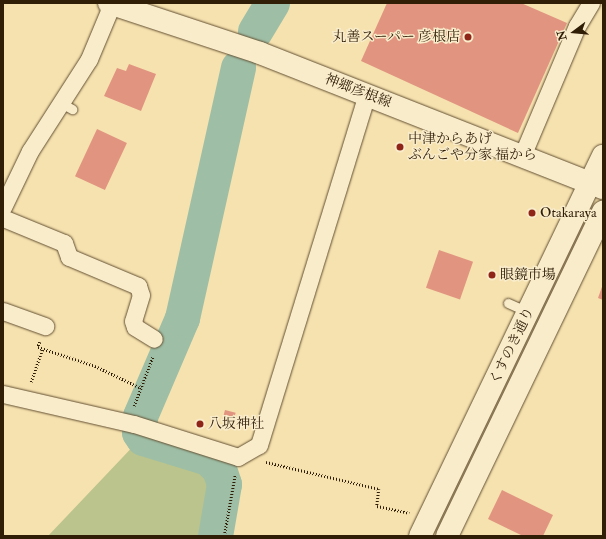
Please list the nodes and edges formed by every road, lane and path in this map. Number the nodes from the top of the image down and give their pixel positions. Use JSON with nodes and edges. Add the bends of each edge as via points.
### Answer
{"nodes":[{"id":1,"x":110,"y":3,"type":"edge"},
{"id":2,"x":591,"y":3,"type":"edge"},
{"id":3,"x":135,"y":7,"type":"edge"},
{"id":4,"x":367,"y":95,"type":"junction"},
{"id":5,"x":522,"y":156,"type":"junction"},
{"id":6,"x":603,"y":156,"type":"edge"},
{"id":7,"x":596,"y":186,"type":"edge"},
{"id":8,"x":3,"y":207,"type":"edge"},
{"id":9,"x":603,"y":212,"type":"edge"},
{"id":10,"x":3,"y":218,"type":"edge"},
{"id":11,"x":508,"y":303,"type":"dead end"},
{"id":12,"x":3,"y":311,"type":"edge"},
{"id":13,"x":528,"y":312,"type":"junction"},
{"id":14,"x":45,"y":326,"type":"joint"},
{"id":15,"x":154,"y":339,"type":"joint"},
{"id":16,"x":43,"y":348,"type":"junction"},
{"id":17,"x":141,"y":388,"type":"junction"},
{"id":18,"x":3,"y":394,"type":"edge"},
{"id":19,"x":24,"y":400,"type":"junction"},
{"id":20,"x":136,"y":426,"type":"junction"},
{"id":21,"x":245,"y":453,"type":"junction"},
{"id":22,"x":412,"y":514,"type":"dead end"},
{"id":23,"x":224,"y":536,"type":"edge"},
{"id":24,"x":420,"y":536,"type":"edge"},
{"id":25,"x":447,"y":536,"type":"edge"}],
"edges":[{"from":1,"to":3,"type":"main road","name":"神郷彦根線"},
{"from":1,"to":8,"type":"street","via":[[89,59],[66,106],[30,151]]},
{"from":2,"to":5,"type":"street","via":[[577,26]]},
{"from":3,"to":4,"type":"main road","name":"神郷彦根線"},
{"from":4,"to":5,"type":"main road","name":"神郷彦根線"},
{"from":4,"to":21,"type":"street","via":[[259,445]]},
{"from":5,"to":7,"type":"main road","name":"神郷彦根線"},
{"from":6,"to":7,"type":"main road","name":"くすのき通り"},
{"from":7,"to":13,"type":"main road","name":"くすのき通り"},
{"from":9,"to":25,"type":"main road","name":"くすのき通り"},
{"from":10,"to":15,"type":"street","via":[[64,243],[69,257],[138,286],[141,295],[133,320],[135,327]]},
{"from":11,"to":13,"type":"lane"},
{"from":12,"to":14,"type":"street"},
{"from":13,"to":24,"type":"main road","name":"くすのき通り"},
{"from":14,"to":16,"type":"path","via":[[38,347]]},
{"from":15,"to":17,"type":"path","via":[[155,349]]},
{"from":16,"to":17,"type":"path","via":[[95,366]]},
{"from":16,"to":19,"type":"path"},
{"from":17,"to":20,"type":"path"},
{"from":18,"to":19,"type":"street"},
{"from":19,"to":20,"type":"street"},
{"from":20,"to":21,"type":"street"},
{"from":21,"to":22,"type":"path","via":[[259,460],[379,489],[377,506]]},
{"from":21,"to":23,"type":"path"}]}
